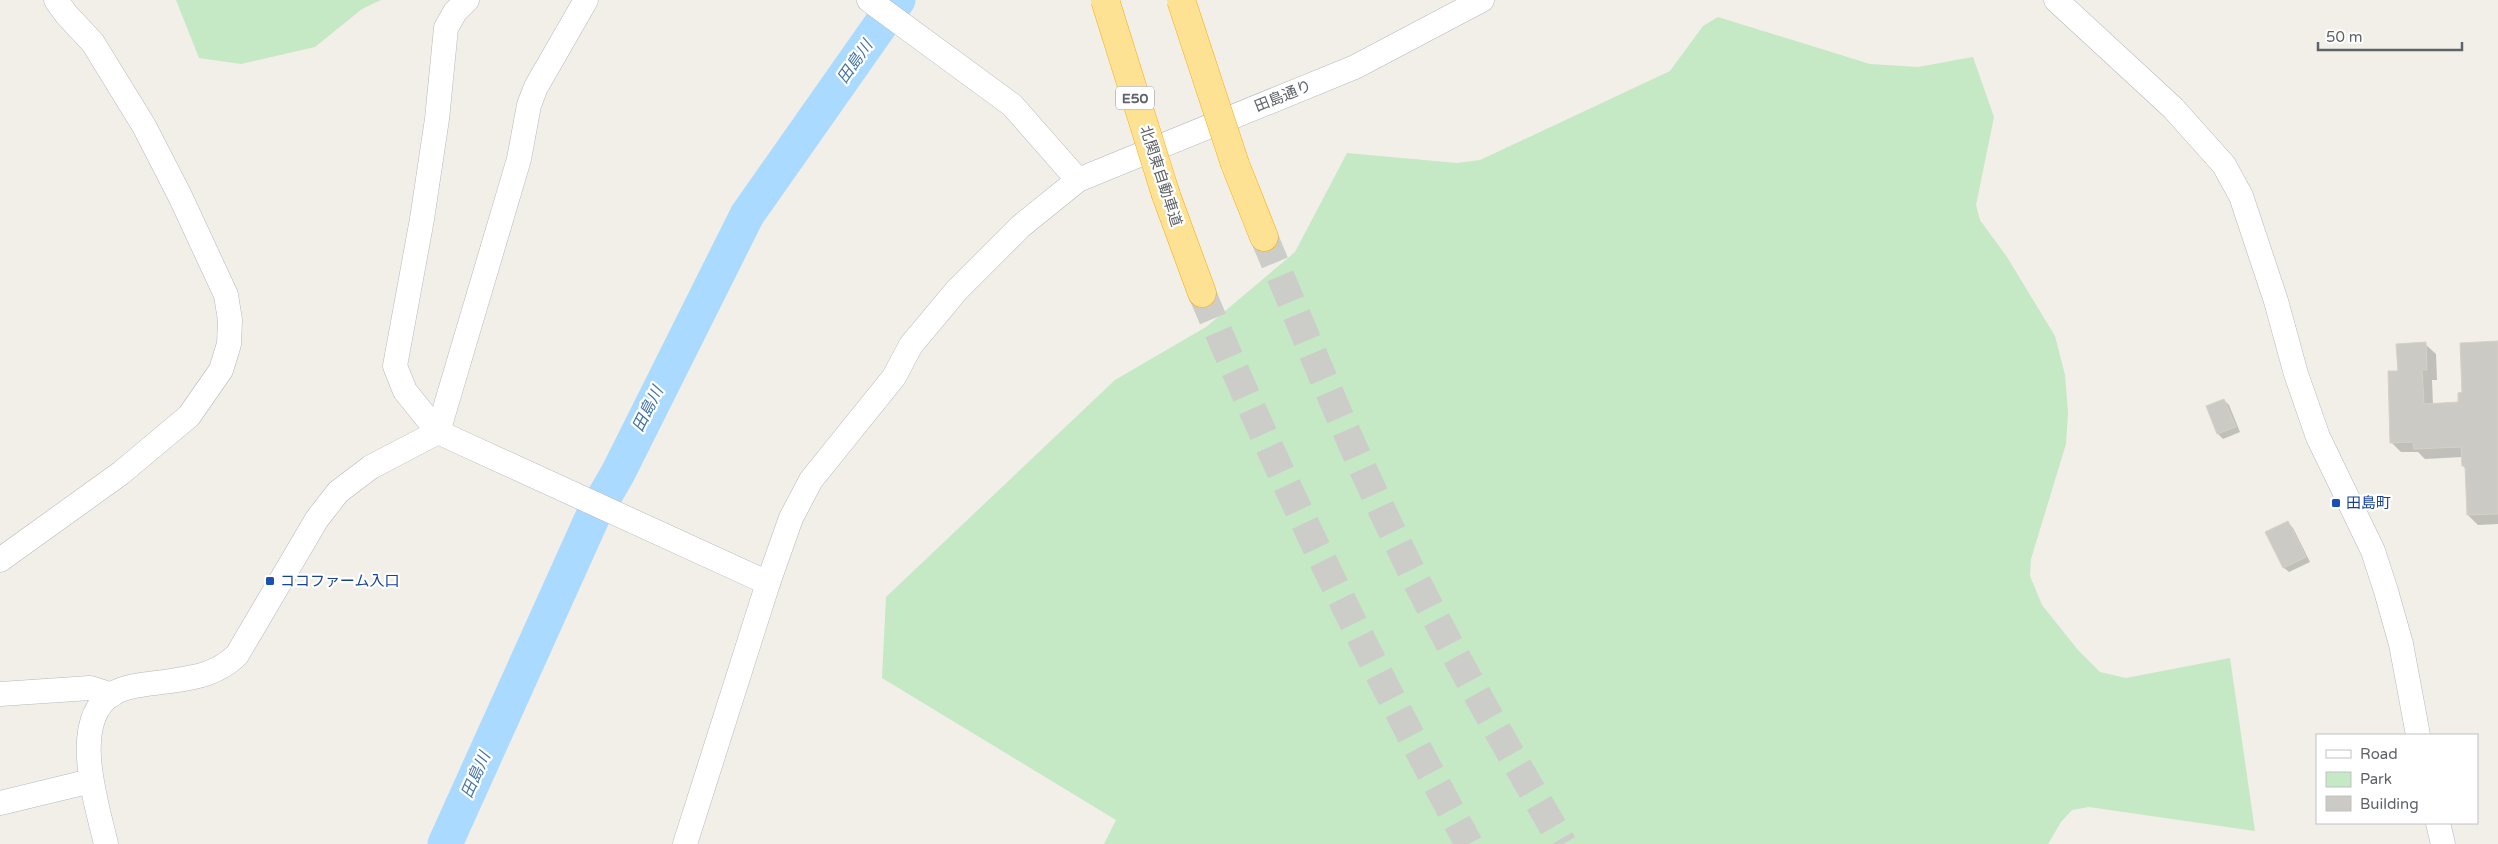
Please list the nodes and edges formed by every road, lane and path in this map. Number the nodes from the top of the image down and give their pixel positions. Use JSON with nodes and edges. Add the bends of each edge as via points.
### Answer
{"nodes":[{"id":1,"x":56,"y":0,"type":"edge"},
{"id":2,"x":467,"y":0,"type":"edge"},
{"id":3,"x":586,"y":0,"type":"edge"},
{"id":4,"x":869,"y":0,"type":"edge"},
{"id":5,"x":1104,"y":0,"type":"edge"},
{"id":6,"x":1181,"y":0,"type":"edge"},
{"id":7,"x":1482,"y":0,"type":"edge"},
{"id":8,"x":2056,"y":0,"type":"edge"},
{"id":9,"x":1078,"y":180,"type":"junction"},
{"id":10,"x":1264,"y":237,"type":"tunnel mouth"},
{"id":11,"x":1202,"y":293,"type":"tunnel mouth"},
{"id":12,"x":438,"y":432,"type":"junction"},
{"id":13,"x":0,"y":560,"type":"edge"},
{"id":14,"x":768,"y":583,"type":"junction"},
{"id":15,"x":0,"y":694,"type":"edge"},
{"id":16,"x":112,"y":695,"type":"junction"},
{"id":17,"x":2418,"y":734,"type":"edge"},
{"id":18,"x":91,"y":781,"type":"junction"},
{"id":19,"x":0,"y":803,"type":"edge"},
{"id":20,"x":2438,"y":824,"type":"edge"},
{"id":21,"x":106,"y":844,"type":"edge"},
{"id":22,"x":686,"y":844,"type":"edge"},
{"id":23,"x":2444,"y":844,"type":"edge"}],
"edges":[{"from":1,"to":13,"type":"street","via":[[93,43],[144,126],[180,196],[226,295],[229,344],[221,370],[189,416],[121,473]]},
{"from":2,"to":12,"type":"street","via":[[446,28],[422,219],[395,366],[405,391]]},
{"from":3,"to":12,"type":"street","via":[[529,105],[519,159]]},
{"from":4,"to":9,"type":"street","via":[[1012,105]]},
{"from":5,"to":11,"type":"highway","name":"北関東自動車道","number":"E50","bridge":true,"via":[[1166,195]]},
{"from":6,"to":10,"type":"highway","bridge":true,"via":[[1235,164]]},
{"from":7,"to":9,"type":"street","name":"田島通り","via":[[1355,66]]},
{"from":8,"to":17,"type":"street","via":[[2173,108],[2224,165],[2240,196],[2318,437],[2373,551],[2401,644]]},
{"from":9,"to":14,"type":"street","name":"田島通り","via":[[1021,226],[957,290],[911,345],[894,377],[811,480],[791,518]]},
{"from":12,"to":14,"type":"street"},
{"from":12,"to":16,"type":"street","via":[[371,467],[338,492],[317,519],[237,656],[226,666],[214,673],[130,687]]},
{"from":14,"to":22,"type":"street","name":"田島通り"},
{"from":15,"to":16,"type":"street","via":[[90,688]]},
{"from":16,"to":18,"type":"street","via":[[90,723]]},
{"from":18,"to":19,"type":"street"},
{"from":18,"to":21,"type":"street"},
{"from":20,"to":23,"type":"street"}]}
